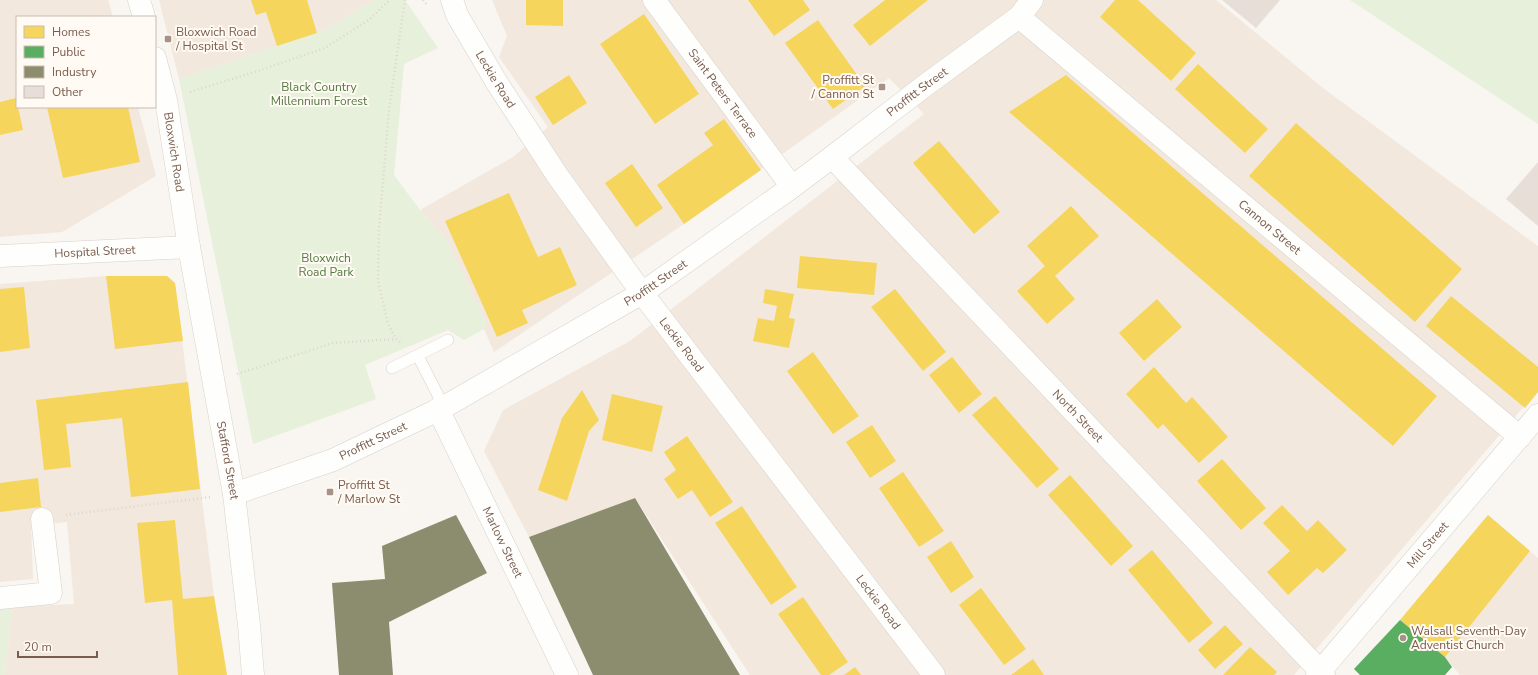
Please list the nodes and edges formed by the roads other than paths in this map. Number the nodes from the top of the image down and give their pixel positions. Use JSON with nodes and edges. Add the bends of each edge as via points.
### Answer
{"nodes":[{"id":1,"x":139,"y":0,"type":"edge"},
{"id":2,"x":452,"y":0,"type":"edge"},
{"id":3,"x":654,"y":0,"type":"edge"},
{"id":4,"x":1032,"y":0,"type":"edge"},
{"id":5,"x":144,"y":16,"type":"edge"},
{"id":6,"x":1018,"y":17,"type":"junction"},
{"id":7,"x":156,"y":62,"type":"edge"},
{"id":8,"x":832,"y":157,"type":"junction"},
{"id":9,"x":792,"y":187,"type":"junction"},
{"id":10,"x":189,"y":247,"type":"junction"},
{"id":11,"x":0,"y":256,"type":"edge"},
{"id":12,"x":642,"y":293,"type":"junction"},
{"id":13,"x":448,"y":340,"type":"dead end"},
{"id":14,"x":418,"y":356,"type":"junction"},
{"id":15,"x":392,"y":368,"type":"dead end"},
{"id":16,"x":441,"y":408,"type":"junction"},
{"id":17,"x":1538,"y":415,"type":"edge"},
{"id":18,"x":1520,"y":437,"type":"junction"},
{"id":19,"x":234,"y":494,"type":"junction"},
{"id":20,"x":42,"y":519,"type":"road end"},
{"id":21,"x":0,"y":598,"type":"edge"},
{"id":22,"x":1321,"y":674,"type":"edge"},
{"id":23,"x":253,"y":675,"type":"edge"},
{"id":24,"x":567,"y":675,"type":"edge"},
{"id":25,"x":934,"y":675,"type":"edge"}],
"edges":[{"from":1,"to":5,"type":"street"},
{"from":2,"to":12,"type":"street","name":"Leckie Road","via":[[497,83],[557,175]]},
{"from":3,"to":9,"type":"street","name":"Saint Peters Terrace"},
{"from":4,"to":6,"type":"street","name":"Proffitt Street"},
{"from":6,"to":8,"type":"street","name":"Proffitt Street"},
{"from":6,"to":18,"type":"street","name":"Cannon Street"},
{"from":7,"to":10,"type":"street","name":"Bloxwich Road","via":[[166,100]]},
{"from":8,"to":9,"type":"street","name":"Proffitt Street"},
{"from":8,"to":22,"type":"street","name":"North Street"},
{"from":9,"to":12,"type":"street","name":"Proffitt Street"},
{"from":10,"to":11,"type":"street","name":"Hospital Street"},
{"from":10,"to":19,"type":"street","name":"Stafford Street"},
{"from":12,"to":16,"type":"street","name":"Proffitt Street"},
{"from":12,"to":25,"type":"street","name":"Leckie Road"},
{"from":13,"to":14,"type":"lane"},
{"from":14,"to":15,"type":"lane"},
{"from":14,"to":16,"type":"lane"},
{"from":16,"to":19,"type":"street","name":"Proffitt Street","via":[[333,460]]},
{"from":16,"to":24,"type":"street","name":"Marlow Street"},
{"from":17,"to":18,"type":"street","name":"Mill Street"},
{"from":18,"to":22,"type":"street","name":"Mill Street"},
{"from":19,"to":23,"type":"street","name":"Stafford Street"},
{"from":20,"to":21,"type":"street","via":[[50,593]]}]}
